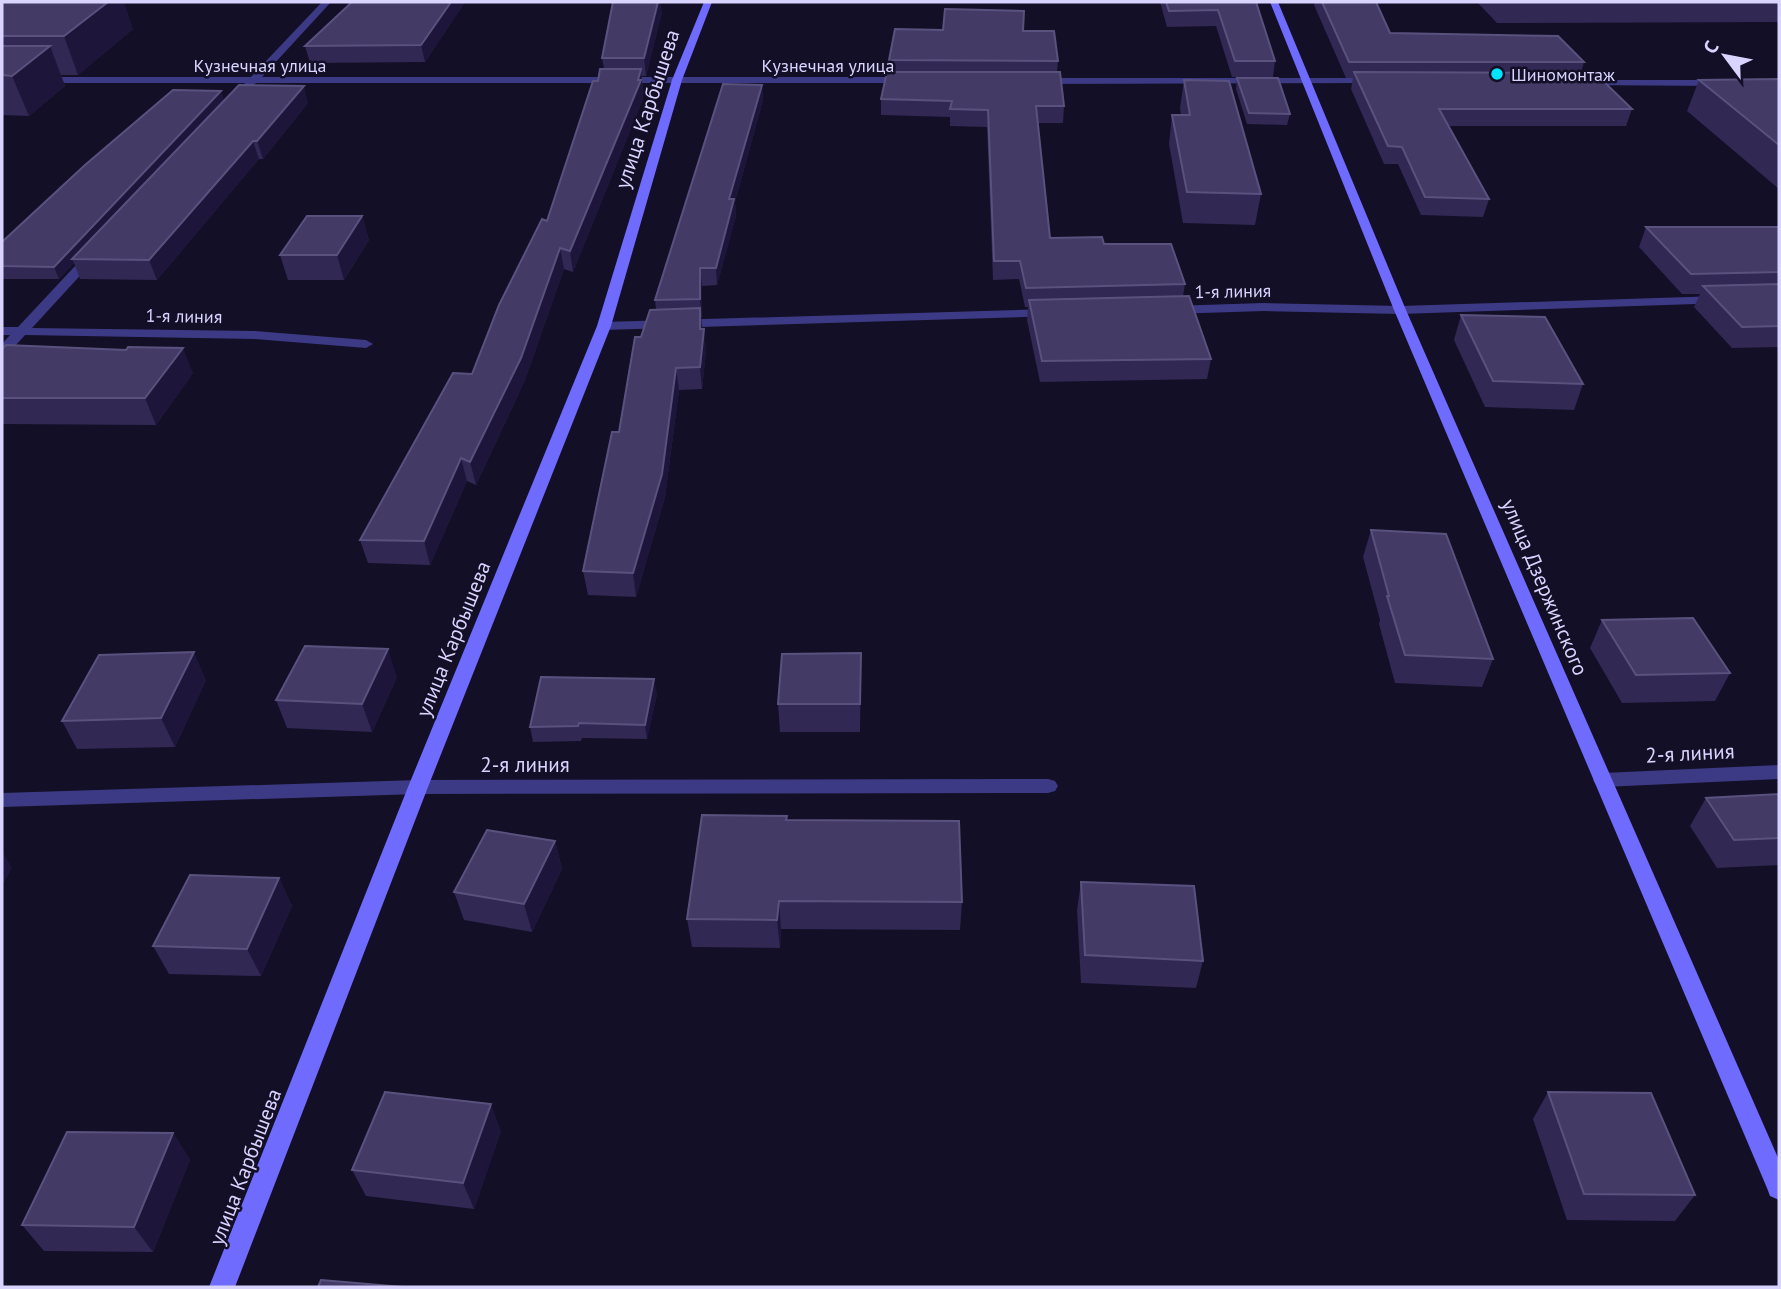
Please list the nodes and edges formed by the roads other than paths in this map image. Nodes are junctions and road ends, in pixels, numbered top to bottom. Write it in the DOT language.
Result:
graph roads {
  1 [pos="327,2"];
  2 [pos="708,2"];
  3 [pos="1274,2"];
  4 [pos="2,80"];
  5 [pos="677,80"];
  6 [pos="914,80"];
  7 [pos="1026,80"];
  8 [pos="252,81"];
  9 [pos="1305,81"];
  10 [pos="1389,82"];
  11 [pos="1570,82"];
  12 [pos="1737,83"];
  13 [pos="243,91"];
  14 [pos="105,240"];
  15 [pos="1739,300"];
  16 [pos="1154,310"];
  17 [pos="1400,310"];
  18 [pos="1071,313"];
  19 [pos="604,326"];
  20 [pos="22,330"];
  21 [pos="2,331"];
  22 [pos="366,344"];
  23 [pos="2,352"];
  24 [pos="1779,772"];
  25 [pos="1603,780"];
  26 [pos="1048,786"];
  27 [pos="418,787"];
  28 [pos="2,800"];
  29 [pos="1779,1188"];
  30 [pos="222,1287"];
  1 -- 8 [label="street"];
  2 -- 5 [label="street, улица Карбышева"];
  3 -- 9 [label="street, улица Дзержинского"];
  4 -- 8 [label="street, Кузнечная улица"];
  5 -- 6 [label="street, Кузнечная улица"];
  5 -- 8 [label="street, Кузнечная улица"];
  5 -- 19 [label="street, улица Карбышева"];
  7 -- 9 [label="street"];
  8 -- 13 [label="street"];
  9 -- 10 [label="street"];
  9 -- 17 [label="street, улица Дзержинского"];
  11 -- 12 [label="street"];
  14 -- 20 [label="street"];
  15 -- 17 [label="street, 1-я линия"];
  16 -- 17 [label="street, 1-я линия"];
  17 -- 25 [label="street, улица Дзержинского"];
  18 -- 19 [label="street"];
  19 -- 27 [label="street, улица Карбышева"];
  20 -- 21 [label="street, 1-я линия"];
  20 -- 22 [label="street, 1-я линия"];
  20 -- 23 [label="street"];
  24 -- 25 [label="street, 2-я линия"];
  25 -- 29 [label="street, улица Дзержинского"];
  26 -- 27 [label="street, 2-я линия"];
  27 -- 28 [label="street, 2-я линия"];
  27 -- 30 [label="street, улица Карбышева"];
}
